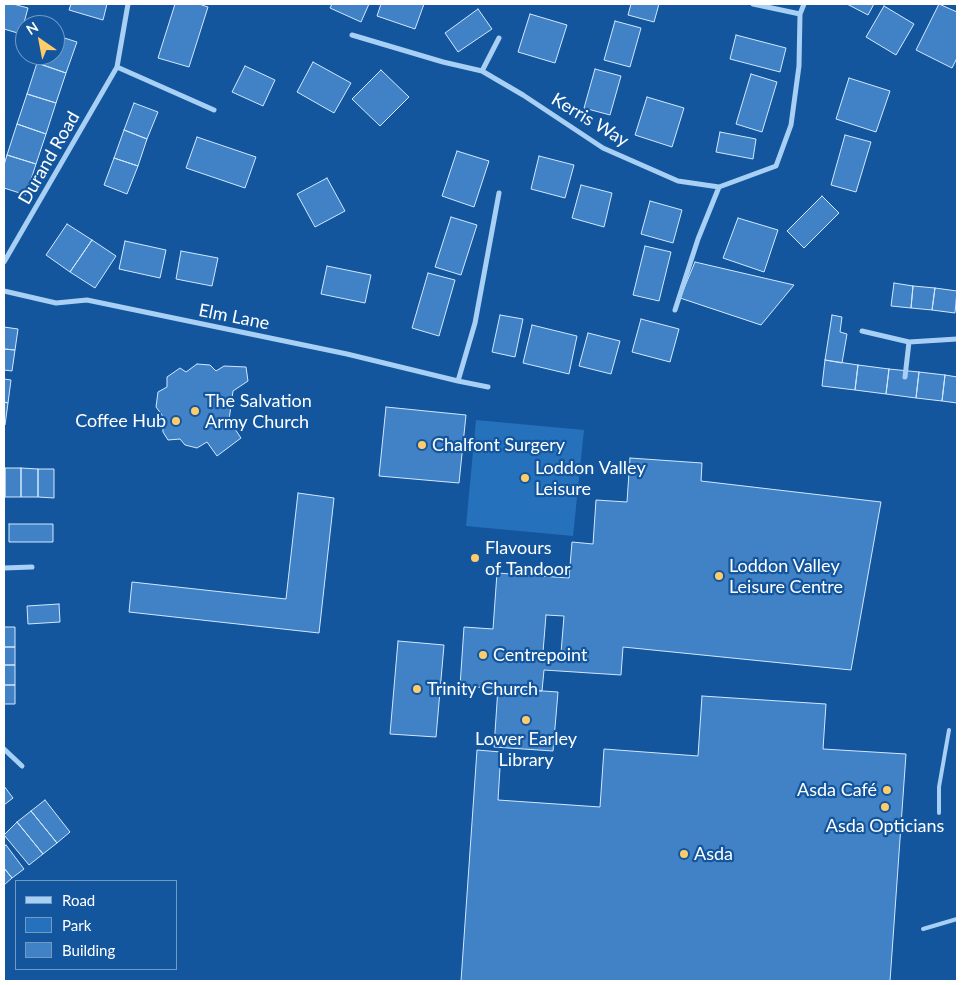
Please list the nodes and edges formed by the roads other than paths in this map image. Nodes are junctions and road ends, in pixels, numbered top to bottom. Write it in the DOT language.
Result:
graph roads {
  1 [pos="128,4"];
  2 [pos="753,4"];
  3 [pos="804,4"];
  4 [pos="800,14"];
  5 [pos="352,35"];
  6 [pos="499,38"];
  7 [pos="117,67"];
  8 [pos="482,72"];
  9 [pos="214,110"];
  10 [pos="719,187"];
  11 [pos="499,193"];
  12 [pos="4,262"];
  13 [pos="4,291"];
  14 [pos="675,310"];
  15 [pos="862,331"];
  16 [pos="957,339"];
  17 [pos="908,342"];
  18 [pos="905,377"];
  19 [pos="458,382"];
  20 [pos="488,387"];
  21 [pos="32,567"];
  22 [pos="4,568"];
  23 [pos="949,730"];
  24 [pos="4,749"];
  25 [pos="22,766"];
  26 [pos="939,812"];
  27 [pos="957,919"];
  28 [pos="923,929"];
  1 -- 7 [label="street, Durand Road"];
  2 -- 4 [label="street"];
  3 -- 4 [label="street, Kerris Way"];
  4 -- 10 [label="street, Kerris Way"];
  5 -- 8 [label="street, Kerris Way"];
  6 -- 8 [label="street"];
  7 -- 9 [label="street"];
  7 -- 12 [label="street, Durand Road"];
  8 -- 10 [label="street, Kerris Way"];
  10 -- 14 [label="street"];
  11 -- 19 [label="street"];
  13 -- 19 [label="street, Elm Lane"];
  15 -- 17 [label="street"];
  16 -- 17 [label="street"];
  17 -- 18 [label="street"];
  19 -- 20 [label="street, Elm Lane"];
  21 -- 22 [label="street"];
  23 -- 26 [label="lane"];
  24 -- 25 [label="street"];
  27 -- 28 [label="lane"];
}
